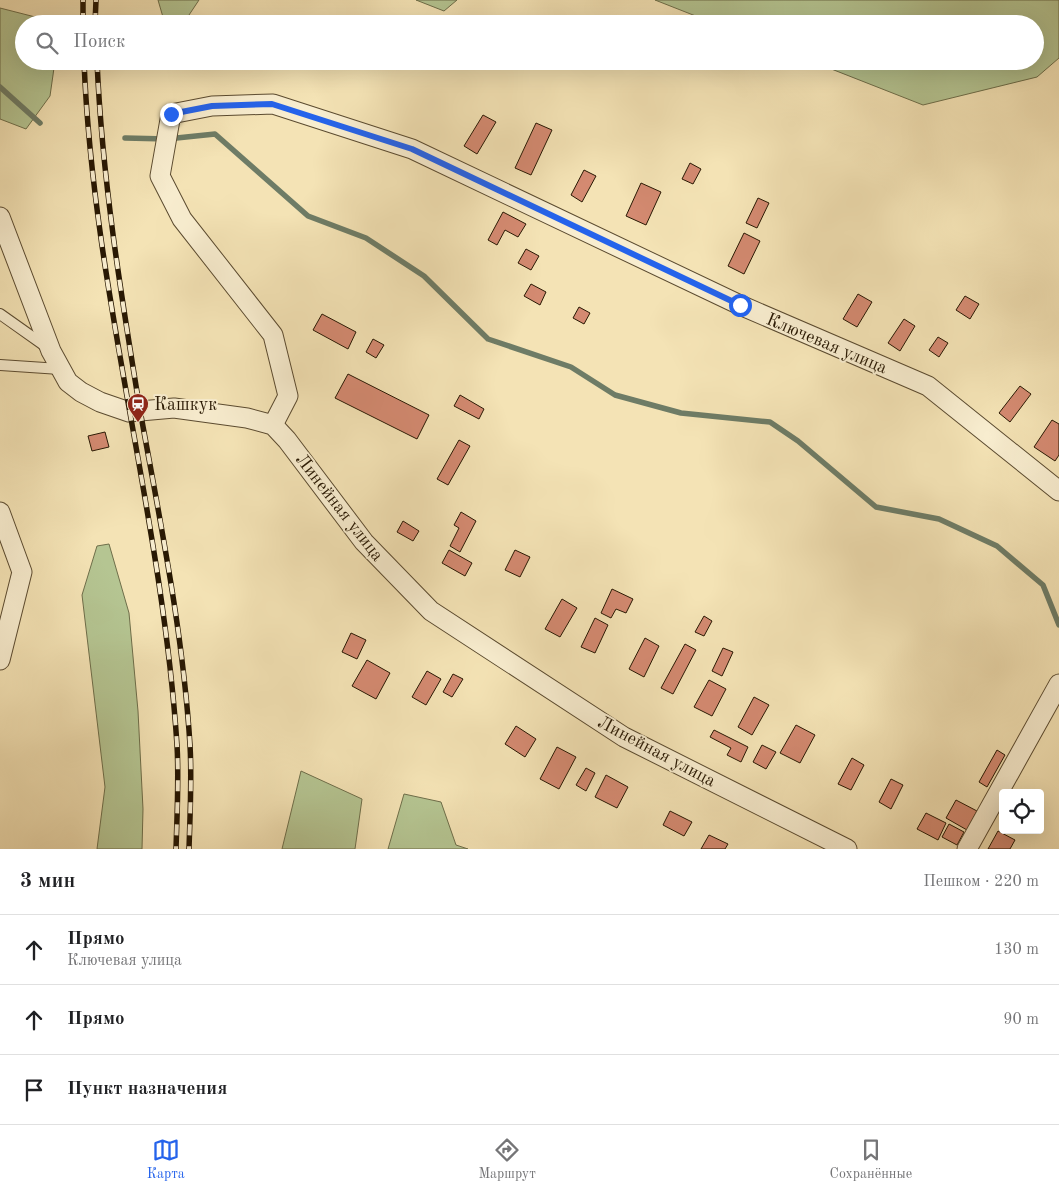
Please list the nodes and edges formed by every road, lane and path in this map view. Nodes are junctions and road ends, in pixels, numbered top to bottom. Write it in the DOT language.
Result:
graph roads {
  1 [pos="1,226"];
  2 [pos="0,314"];
  3 [pos="52,351"];
  4 [pos="0,365"];
  5 [pos="60,369"];
  6 [pos="272,425"];
  7 [pos="1059,490"];
  8 [pos="0,512"];
  9 [pos="0,660"];
  10 [pos="1059,684"];
  11 [pos="847,849"];
  12 [pos="967,849"];
  1 -- 3 [label="street"];
  2 -- 3 [label="lane"];
  3 -- 5 [label="street"];
  4 -- 5 [label="lane"];
  5 -- 6 [label="street"];
  6 -- 7 [label="street, Ключевая улица"];
  6 -- 11 [label="street, Линейная улица"];
  8 -- 9 [label="street"];
  10 -- 12 [label="street"];
}
